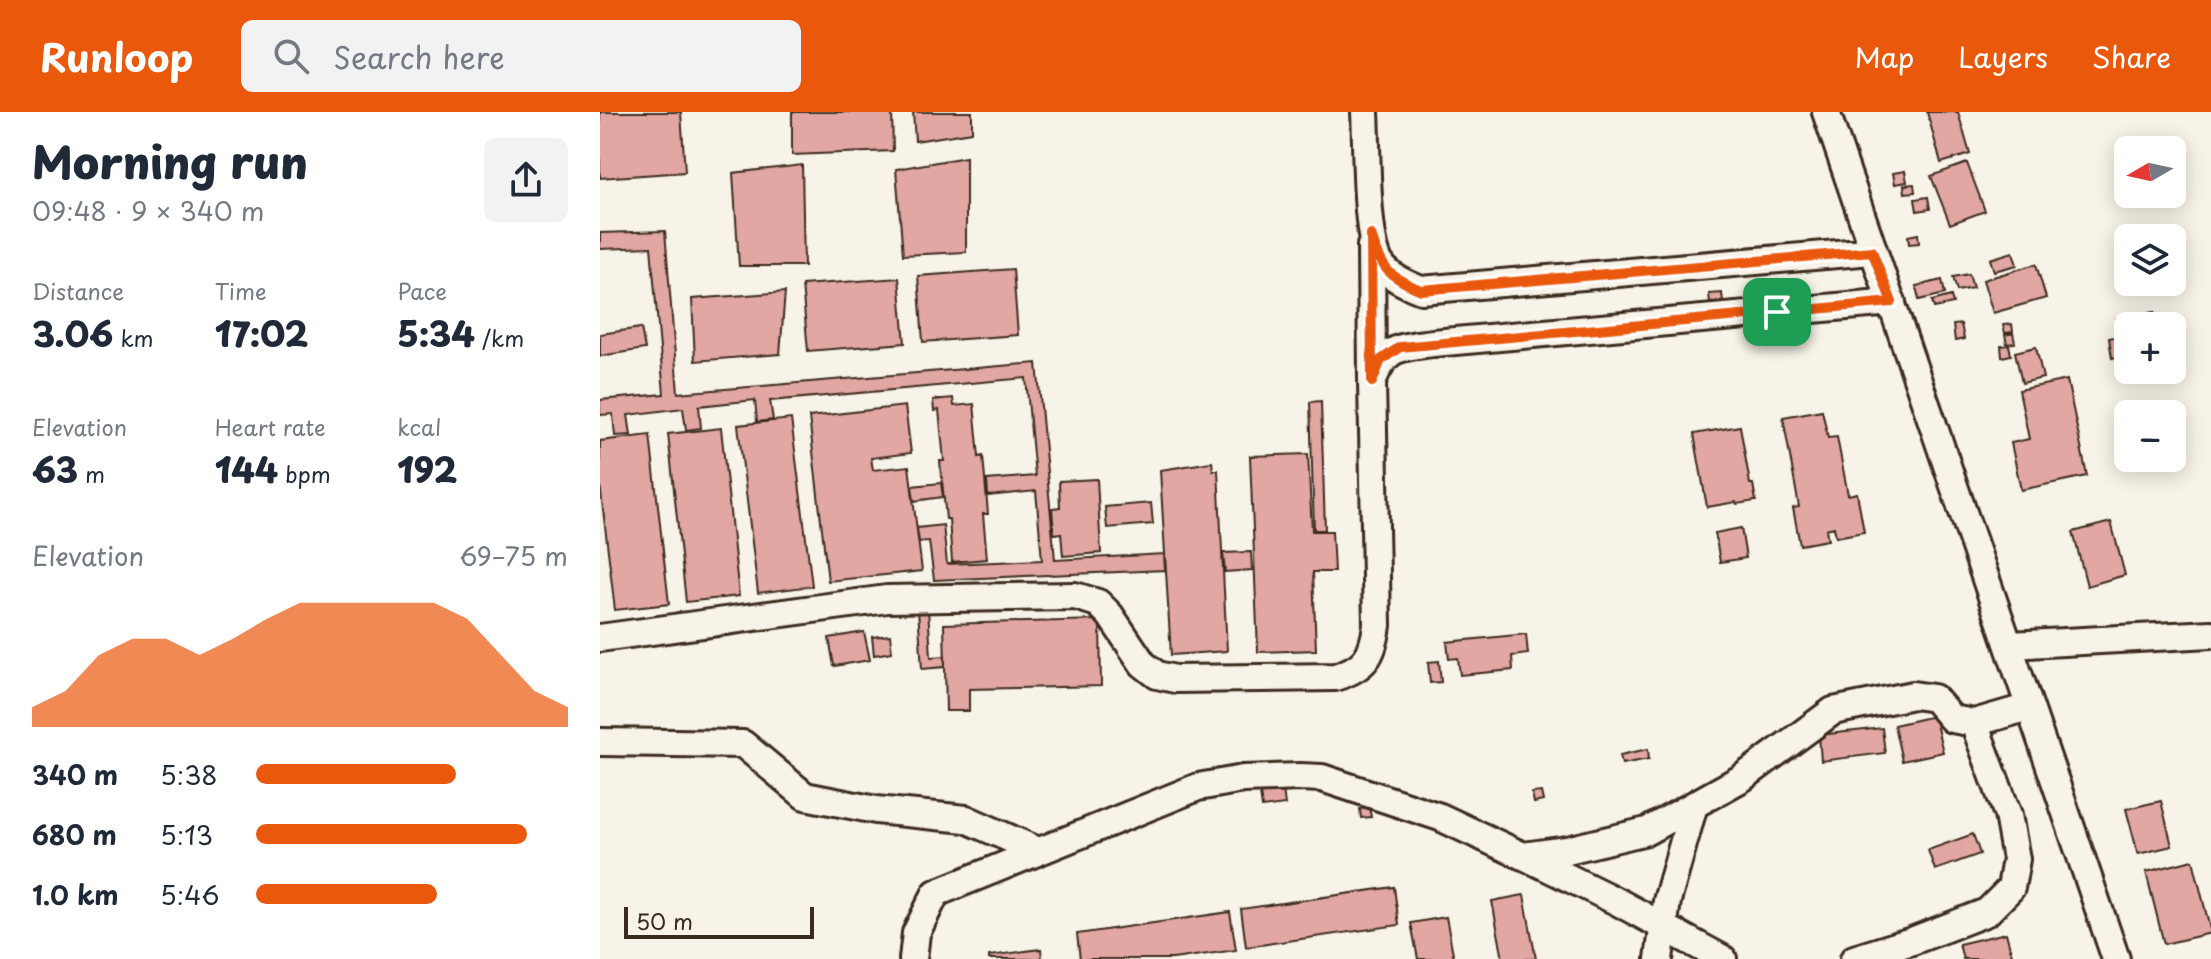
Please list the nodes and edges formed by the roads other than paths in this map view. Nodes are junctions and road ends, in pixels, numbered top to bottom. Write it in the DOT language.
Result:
graph roads {
  1 [pos="1365,112"];
  2 [pos="1826,112"];
  3 [pos="1371,235"];
  4 [pos="1872,251"];
  5 [pos="1892,302"];
  6 [pos="1372,382"];
  7 [pos="2211,634"];
  8 [pos="600,638"];
  9 [pos="2010,645"];
  10 [pos="2029,707"];
  11 [pos="1974,723"];
  12 [pos="600,742"];
  13 [pos="1694,805"];
  14 [pos="1038,851"];
  15 [pos="1523,856"];
  16 [pos="1664,927"];
  17 [pos="1912,941"];
  18 [pos="1861,958"];
  19 [pos="913,959"];
  20 [pos="1659,959"];
  21 [pos="1723,959"];
  22 [pos="1892,959"];
  23 [pos="2116,959"];
  1 -- 3 [label="street"];
  2 -- 4 [label="street"];
  3 -- 4 [label="street"];
  3 -- 6 [label="street"];
  4 -- 5 [label="street"];
  5 -- 6 [label="street"];
  5 -- 9 [label="street"];
  6 -- 8 [label="street"];
  7 -- 9 [label="street"];
  9 -- 10 [label="street"];
  10 -- 11 [label="street"];
  10 -- 23 [label="street"];
  11 -- 13 [label="street"];
  11 -- 17 [label="street"];
  12 -- 14 [label="street"];
  13 -- 15 [label="street"];
  13 -- 16 [label="street"];
  14 -- 15 [label="street"];
  14 -- 19 [label="street"];
  15 -- 16 [label="street"];
  16 -- 20 [label="street"];
  16 -- 21 [label="street"];
  17 -- 18 [label="street"];
  17 -- 22 [label="street"];
}
